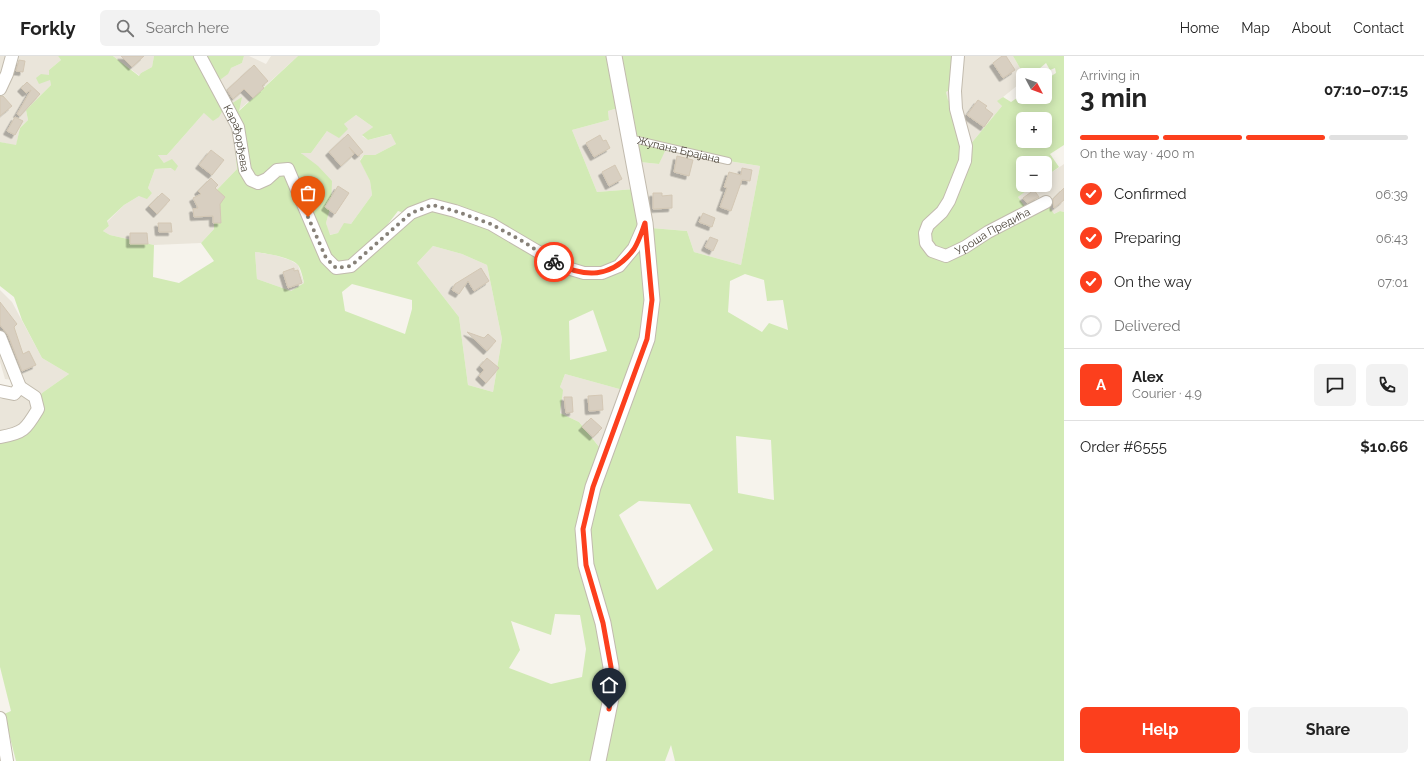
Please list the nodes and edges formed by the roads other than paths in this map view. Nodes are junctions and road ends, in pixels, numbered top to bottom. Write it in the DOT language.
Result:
graph roads {
  1 [pos="12,56"];
  2 [pos="200,56"];
  3 [pos="614,56"];
  4 [pos="958,56"];
  5 [pos="0,89"];
  6 [pos="630,138"];
  7 [pos="728,161"];
  8 [pos="1046,202"];
  9 [pos="645,223"];
  10 [pos="0,337"];
  11 [pos="20,387"];
  12 [pos="0,391"];
  13 [pos="0,436"];
  14 [pos="0,718"];
  15 [pos="7,761"];
  16 [pos="598,761"];
  1 -- 5 [label="street"];
  2 -- 9 [label="street, Карађорђева"];
  3 -- 6 [label="street, Жупана Брајана"];
  4 -- 8 [label="street, Уроша Предића"];
  6 -- 7 [label="lane, Жупана Брајана"];
  6 -- 9 [label="street, Жупана Брајана"];
  9 -- 16 [label="street, Жупана Брајана"];
  10 -- 11 [label="street"];
  11 -- 12 [label="street"];
  11 -- 13 [label="street"];
  14 -- 15 [label="street"];
}
